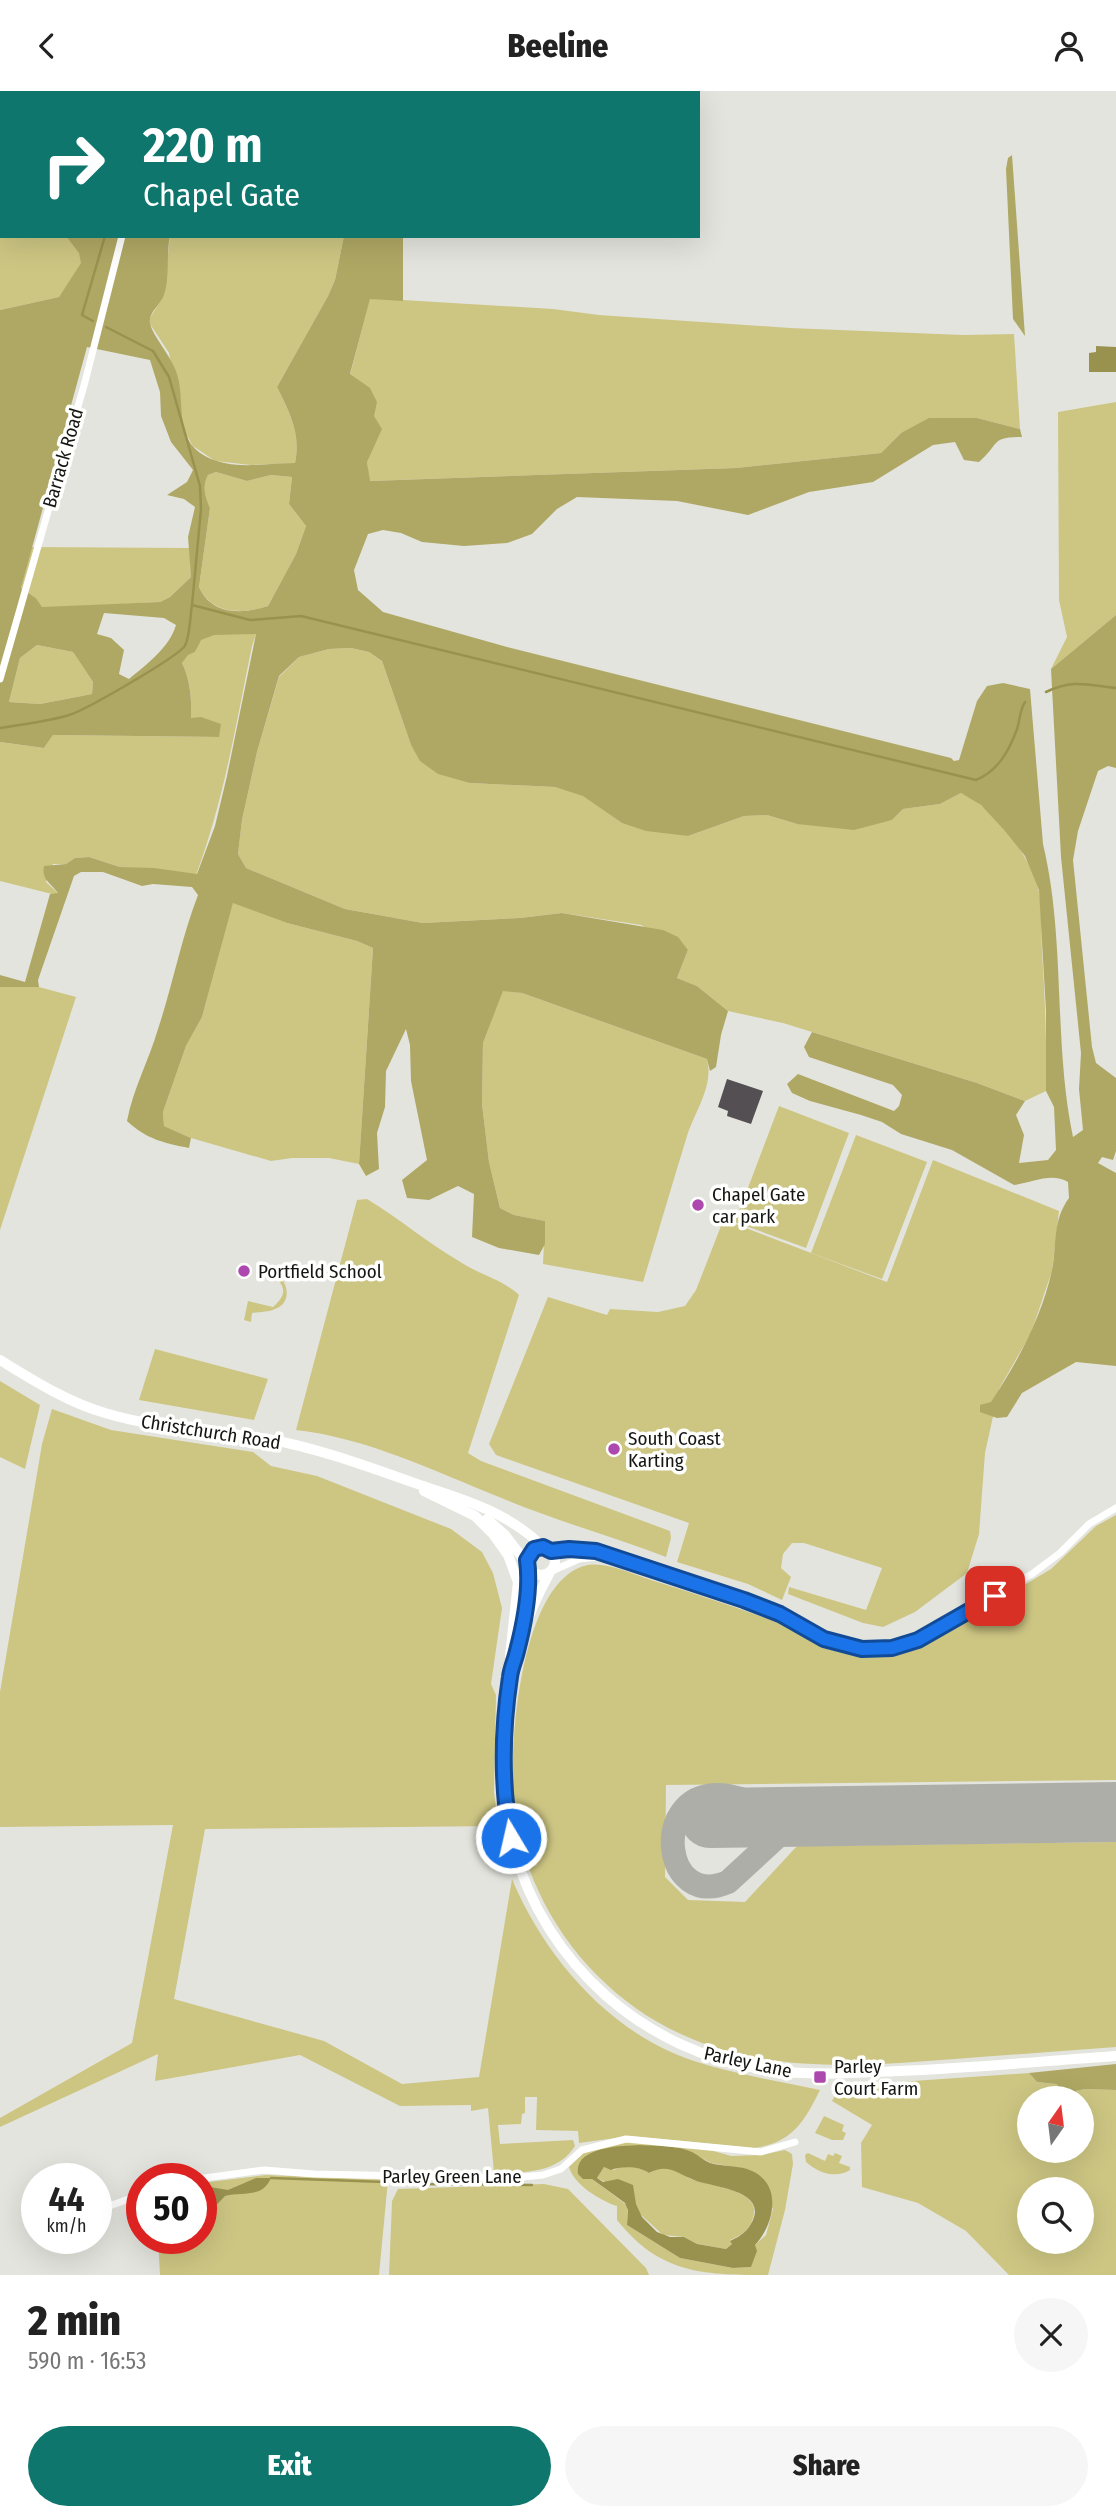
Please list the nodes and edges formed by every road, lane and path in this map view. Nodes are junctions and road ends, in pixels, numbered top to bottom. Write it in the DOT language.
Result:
graph roads {
  1 [pos="121,238"];
  2 [pos="0,678"];
  3 [pos="0,1360"];
  4 [pos="410,1481"];
  5 [pos="429,1487"];
  6 [pos="1116,1508"];
  7 [pos="547,1549"];
  8 [pos="610,1556"];
  9 [pos="528,1567"];
  10 [pos="551,1572"];
  11 [pos="517,1649"];
  12 [pos="510,1674"];
  13 [pos="1116,2056"];
  14 [pos="795,2142"];
  15 [pos="217,2177"];
  1 -- 2 [label="street, Barrack Road"];
  3 -- 4 [label="main road, Christchurch Road"];
  4 -- 5 [label="main road, Christchurch Road"];
  4 -- 12 [label="main road"];
  5 -- 7 [label="main road, Christchurch Road"];
  5 -- 9 [label="main road, Christchurch Road"];
  6 -- 8 [label="street"];
  7 -- 8 [label="street"];
  7 -- 9 [label="main road"];
  7 -- 10 [label="main road"];
  8 -- 10 [label="street"];
  9 -- 10 [label="main road"];
  9 -- 11 [label="main road, Parley Lane"];
  10 -- 11 [label="main road, Parley Lane"];
  11 -- 12 [label="main road, Parley Lane"];
  12 -- 13 [label="main road, Parley Lane"];
  14 -- 15 [label="street, Parley Green Lane"];
}
